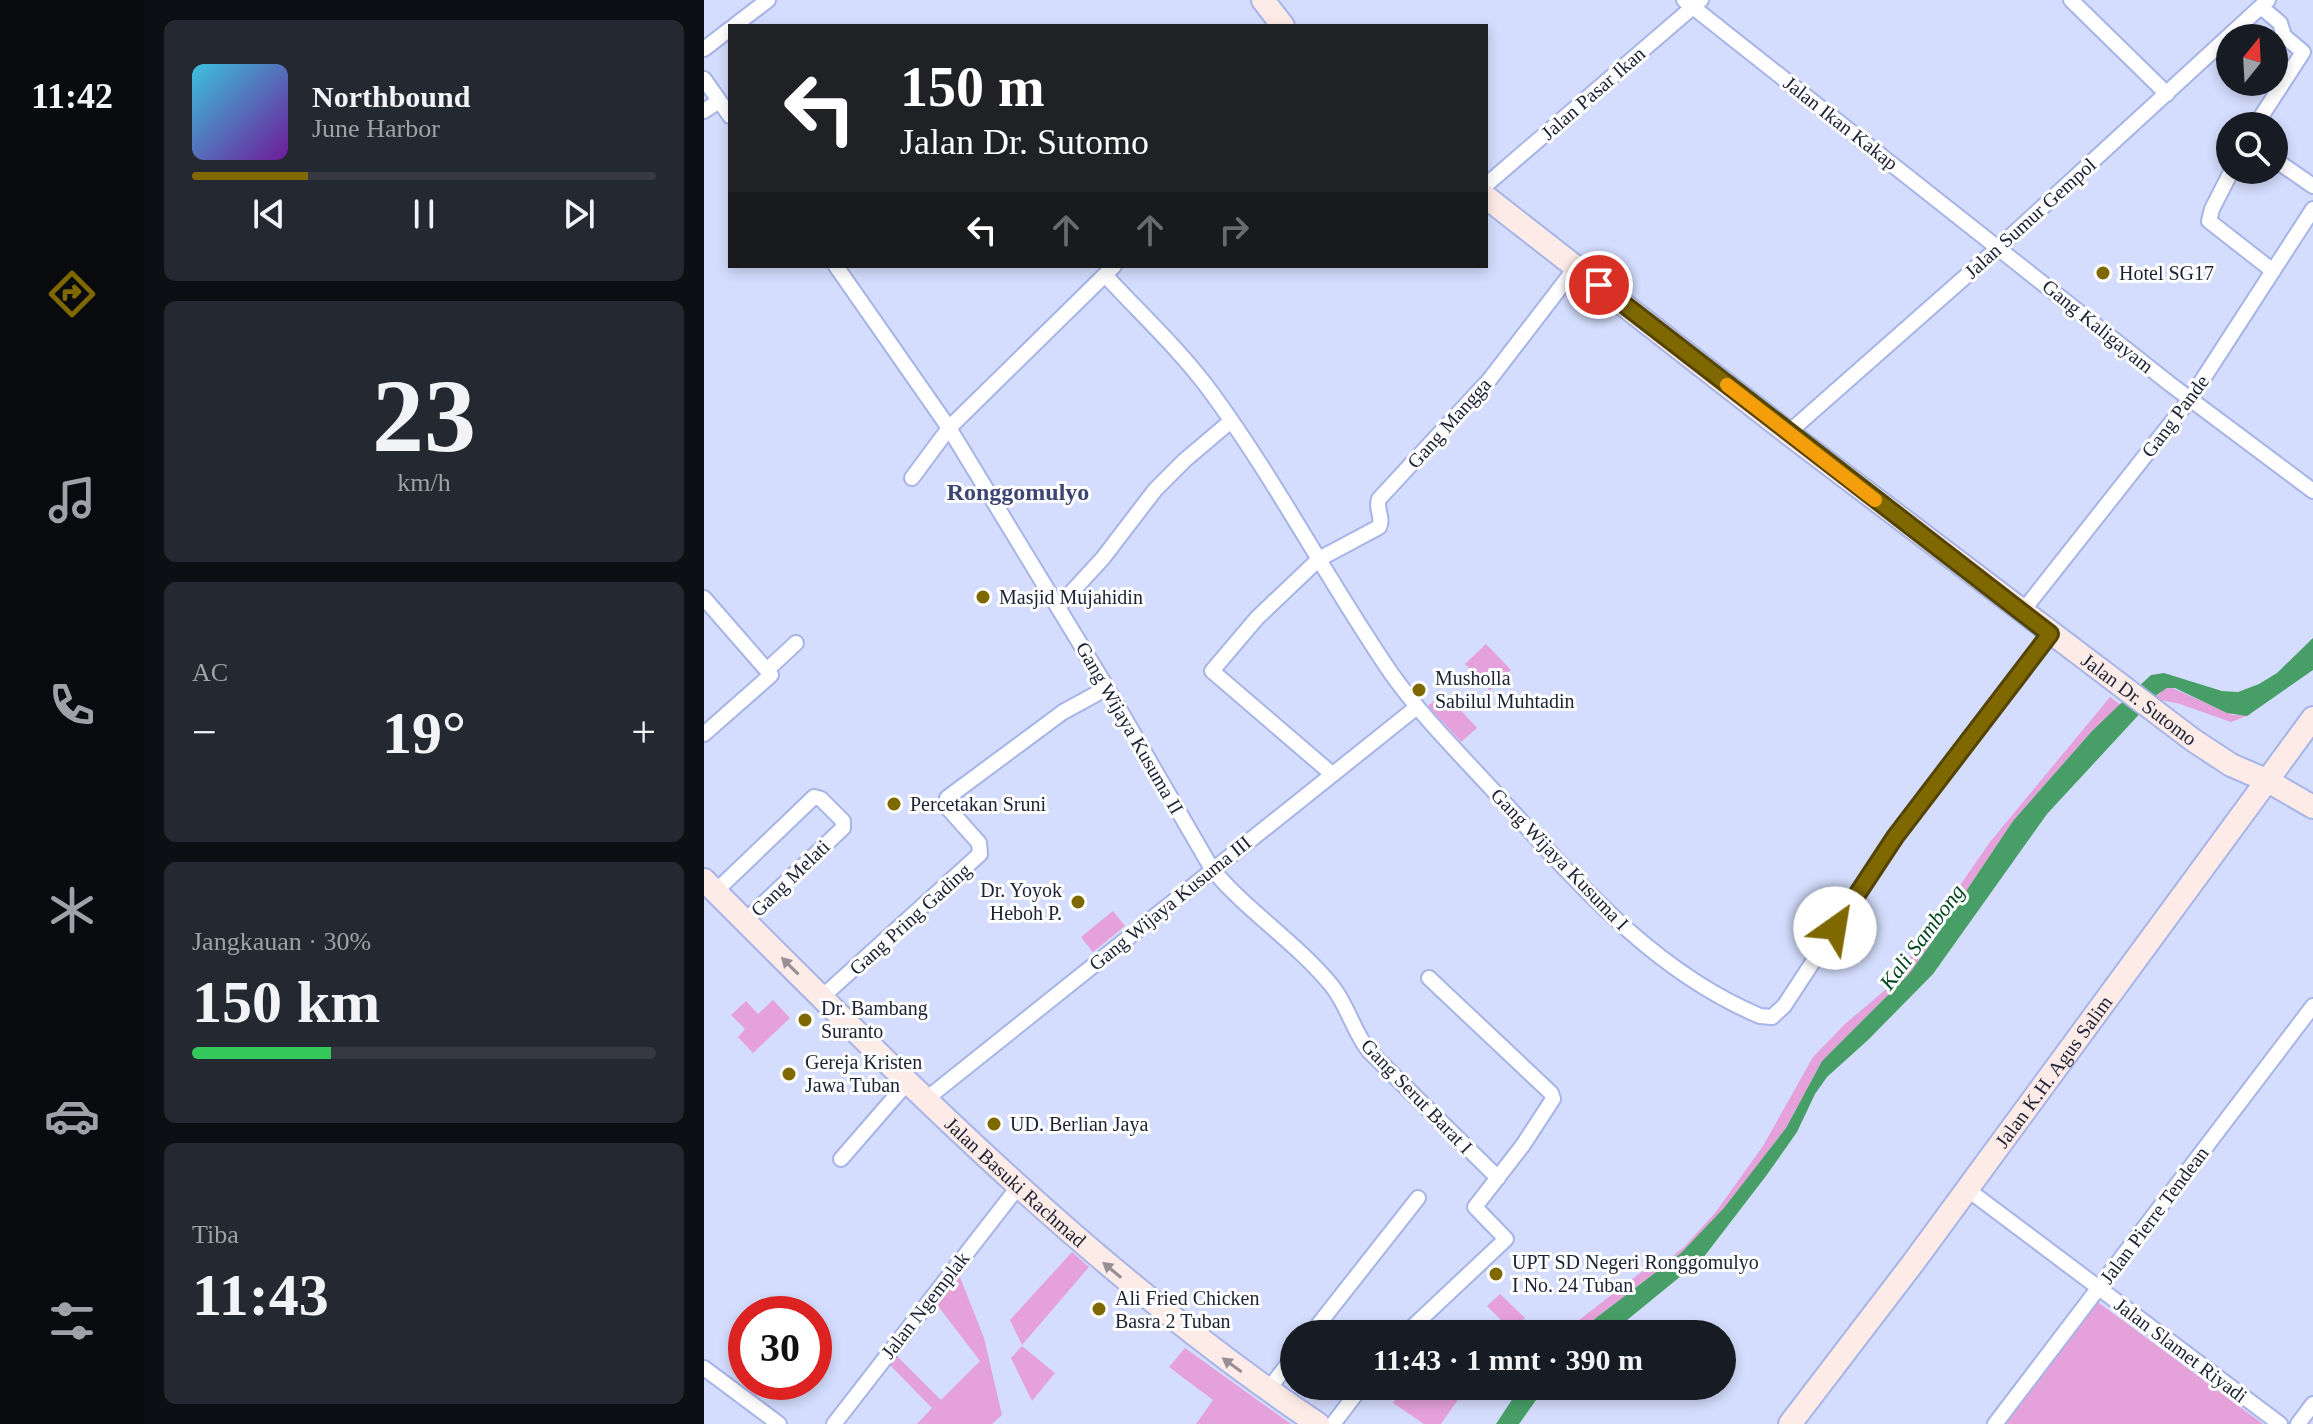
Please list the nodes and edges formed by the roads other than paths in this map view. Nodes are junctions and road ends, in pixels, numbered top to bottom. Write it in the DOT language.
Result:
graph roads {
  1 [pos="768,0"];
  2 [pos="2071,0"];
  3 [pos="1692,2"];
  4 [pos="2265,3"];
  5 [pos="737,24"];
  6 [pos="728,31"];
  7 [pos="704,49"];
  8 [pos="704,79"];
  9 [pos="2167,94"];
  10 [pos="719,101"];
  11 [pos="704,111"];
  12 [pos="2264,112"];
  13 [pos="728,113"];
  14 [pos="2288,169"];
  15 [pos="1488,183"];
  16 [pos="2225,184"];
  17 [pos="2313,186"];
  18 [pos="1488,199"];
  19 [pos="2313,209"];
  20 [pos="1999,247"];
  21 [pos="1576,267"];
  22 [pos="837,268"];
  23 [pos="1109,271"];
  24 [pos="2273,271"];
  25 [pos="2190,399"];
  26 [pos="1231,421"];
  27 [pos="949,428"];
  28 [pos="1788,433"];
  29 [pos="912,478"];
  30 [pos="2313,491"];
  31 [pos="1319,559"];
  32 [pos="704,598"];
  33 [pos="1058,607"];
  34 [pos="2022,612"];
  35 [pos="2050,634"];
  36 [pos="796,643"];
  37 [pos="768,669"];
  38 [pos="1107,688"];
  39 [pos="1417,707"];
  40 [pos="2313,718"];
  41 [pos="704,734"];
  42 [pos="1332,774"];
  43 [pos="2268,781"];
  44 [pos="2313,807"];
  45 [pos="1212,869"];
  46 [pos="710,885"];
  47 [pos="745,921"];
  48 [pos="1429,978"];
  49 [pos="821,998"];
  50 [pos="2313,1006"];
  51 [pos="907,1083"];
  52 [pos="925,1100"];
  53 [pos="841,1159"];
  54 [pos="1498,1178"];
  55 [pos="1018,1187"];
  56 [pos="1967,1189"];
  57 [pos="1418,1198"];
  58 [pos="2098,1288"];
  59 [pos="1322,1320"];
  60 [pos="1420,1320"];
  61 [pos="704,1368"];
  62 [pos="1280,1374"];
  63 [pos="1268,1390"];
  64 [pos="1351,1400"];
  65 [pos="2313,1404"];
  66 [pos="779,1424"];
  67 [pos="834,1424"];
  68 [pos="1318,1424"];
  69 [pos="1333,1424"];
  70 [pos="1790,1424"];
  71 [pos="1995,1424"];
  72 [pos="2280,1424"];
  73 [pos="2298,1424"];
  1 -- 5 [label="street"];
  2 -- 9 [label="street"];
  3 -- 15 [label="street, Jalan Pasar Ikan"];
  3 -- 20 [label="street, Jalan Ikan Kakap"];
  4 -- 9 [label="street, Jalan Sumur Gempol"];
  4 -- 12 [label="street"];
  6 -- 7 [label="street"];
  8 -- 10 [label="street"];
  9 -- 20 [label="street, Jalan Sumur Gempol"];
  10 -- 11 [label="street"];
  10 -- 13 [label="street"];
  14 -- 17 [label="street"];
  16 -- 24 [label="street"];
  18 -- 21 [label="main road, Jalan Dr. Sutomo"];
  19 -- 24 [label="street, Gang Pande"];
  20 -- 25 [label="street, Gang Kaligayam"];
  20 -- 28 [label="street, Jalan Sumur Gempol"];
  21 -- 28 [label="main road, Jalan Dr. Sutomo"];
  21 -- 31 [label="street, Gang Mangga"];
  22 -- 27 [label="street, Gang Wijaya Kusuma II"];
  23 -- 26 [label="street, Gang Wijaya Kusuma I"];
  23 -- 27 [label="street"];
  24 -- 25 [label="street, Gang Pande"];
  25 -- 30 [label="street, Gang Kaligayam"];
  25 -- 34 [label="street, Gang Pande"];
  26 -- 31 [label="street, Gang Wijaya Kusuma I"];
  26 -- 33 [label="street"];
  27 -- 29 [label="street"];
  27 -- 33 [label="street, Gang Wijaya Kusuma II"];
  28 -- 34 [label="main road, Jalan Dr. Sutomo"];
  31 -- 39 [label="street, Gang Wijaya Kusuma I"];
  31 -- 42 [label="street"];
  32 -- 37 [label="street"];
  33 -- 38 [label="street, Gang Wijaya Kusuma II"];
  34 -- 35 [label="main road, Jalan Dr. Sutomo"];
  35 -- 39 [label="street, Gang Wijaya Kusuma I"];
  35 -- 43 [label="main road, Jalan Dr. Sutomo"];
  36 -- 37 [label="street"];
  37 -- 41 [label="street"];
  38 -- 45 [label="street, Gang Wijaya Kusuma II"];
  38 -- 49 [label="street, Gang Pring Gading"];
  39 -- 42 [label="street, Gang Wijaya Kusuma III"];
  40 -- 43 [label="main road, Jalan K.H. Agus Salim"];
  42 -- 45 [label="street, Gang Wijaya Kusuma III"];
  43 -- 44 [label="main road, Jalan Dr. Sutomo"];
  43 -- 56 [label="main road, Jalan K.H. Agus Salim"];
  45 -- 52 [label="street, Gang Wijaya Kusuma III"];
  45 -- 54 [label="street, Gang Serut Barat I"];
  46 -- 47 [label="main road, Jalan Basuki Rachmad"];
  46 -- 47 [label="street, Gang Melati"];
  49 -- 47 [label="main road, Jalan Basuki Rachmad, one-way"];
  48 -- 54 [label="street"];
  49 -- 51 [label="main road, Jalan Basuki Rachmad"];
  50 -- 58 [label="street, Jalan Pierre Tendean"];
  51 -- 52 [label="main road, Jalan Basuki Rachmad"];
  51 -- 53 [label="street"];
  52 -- 55 [label="main road, Jalan Basuki Rachmad"];
  54 -- 60 [label="street"];
  63 -- 55 [label="main road, Jalan Basuki Rachmad, one-way"];
  55 -- 67 [label="street, Jalan Ngemplak"];
  56 -- 58 [label="street, Jalan Slamet Riyadi"];
  56 -- 70 [label="main road, Jalan K.H. Agus Salim"];
  57 -- 59 [label="street"];
  58 -- 71 [label="street, Jalan Pierre Tendean"];
  58 -- 72 [label="street, Jalan Slamet Riyadi"];
  61 -- 66 [label="street"];
  62 -- 63 [label="street"];
  63 -- 68 [label="main road, Jalan Basuki Rachmad"];
  64 -- 69 [label="street"];
  65 -- 73 [label="street"];
}
